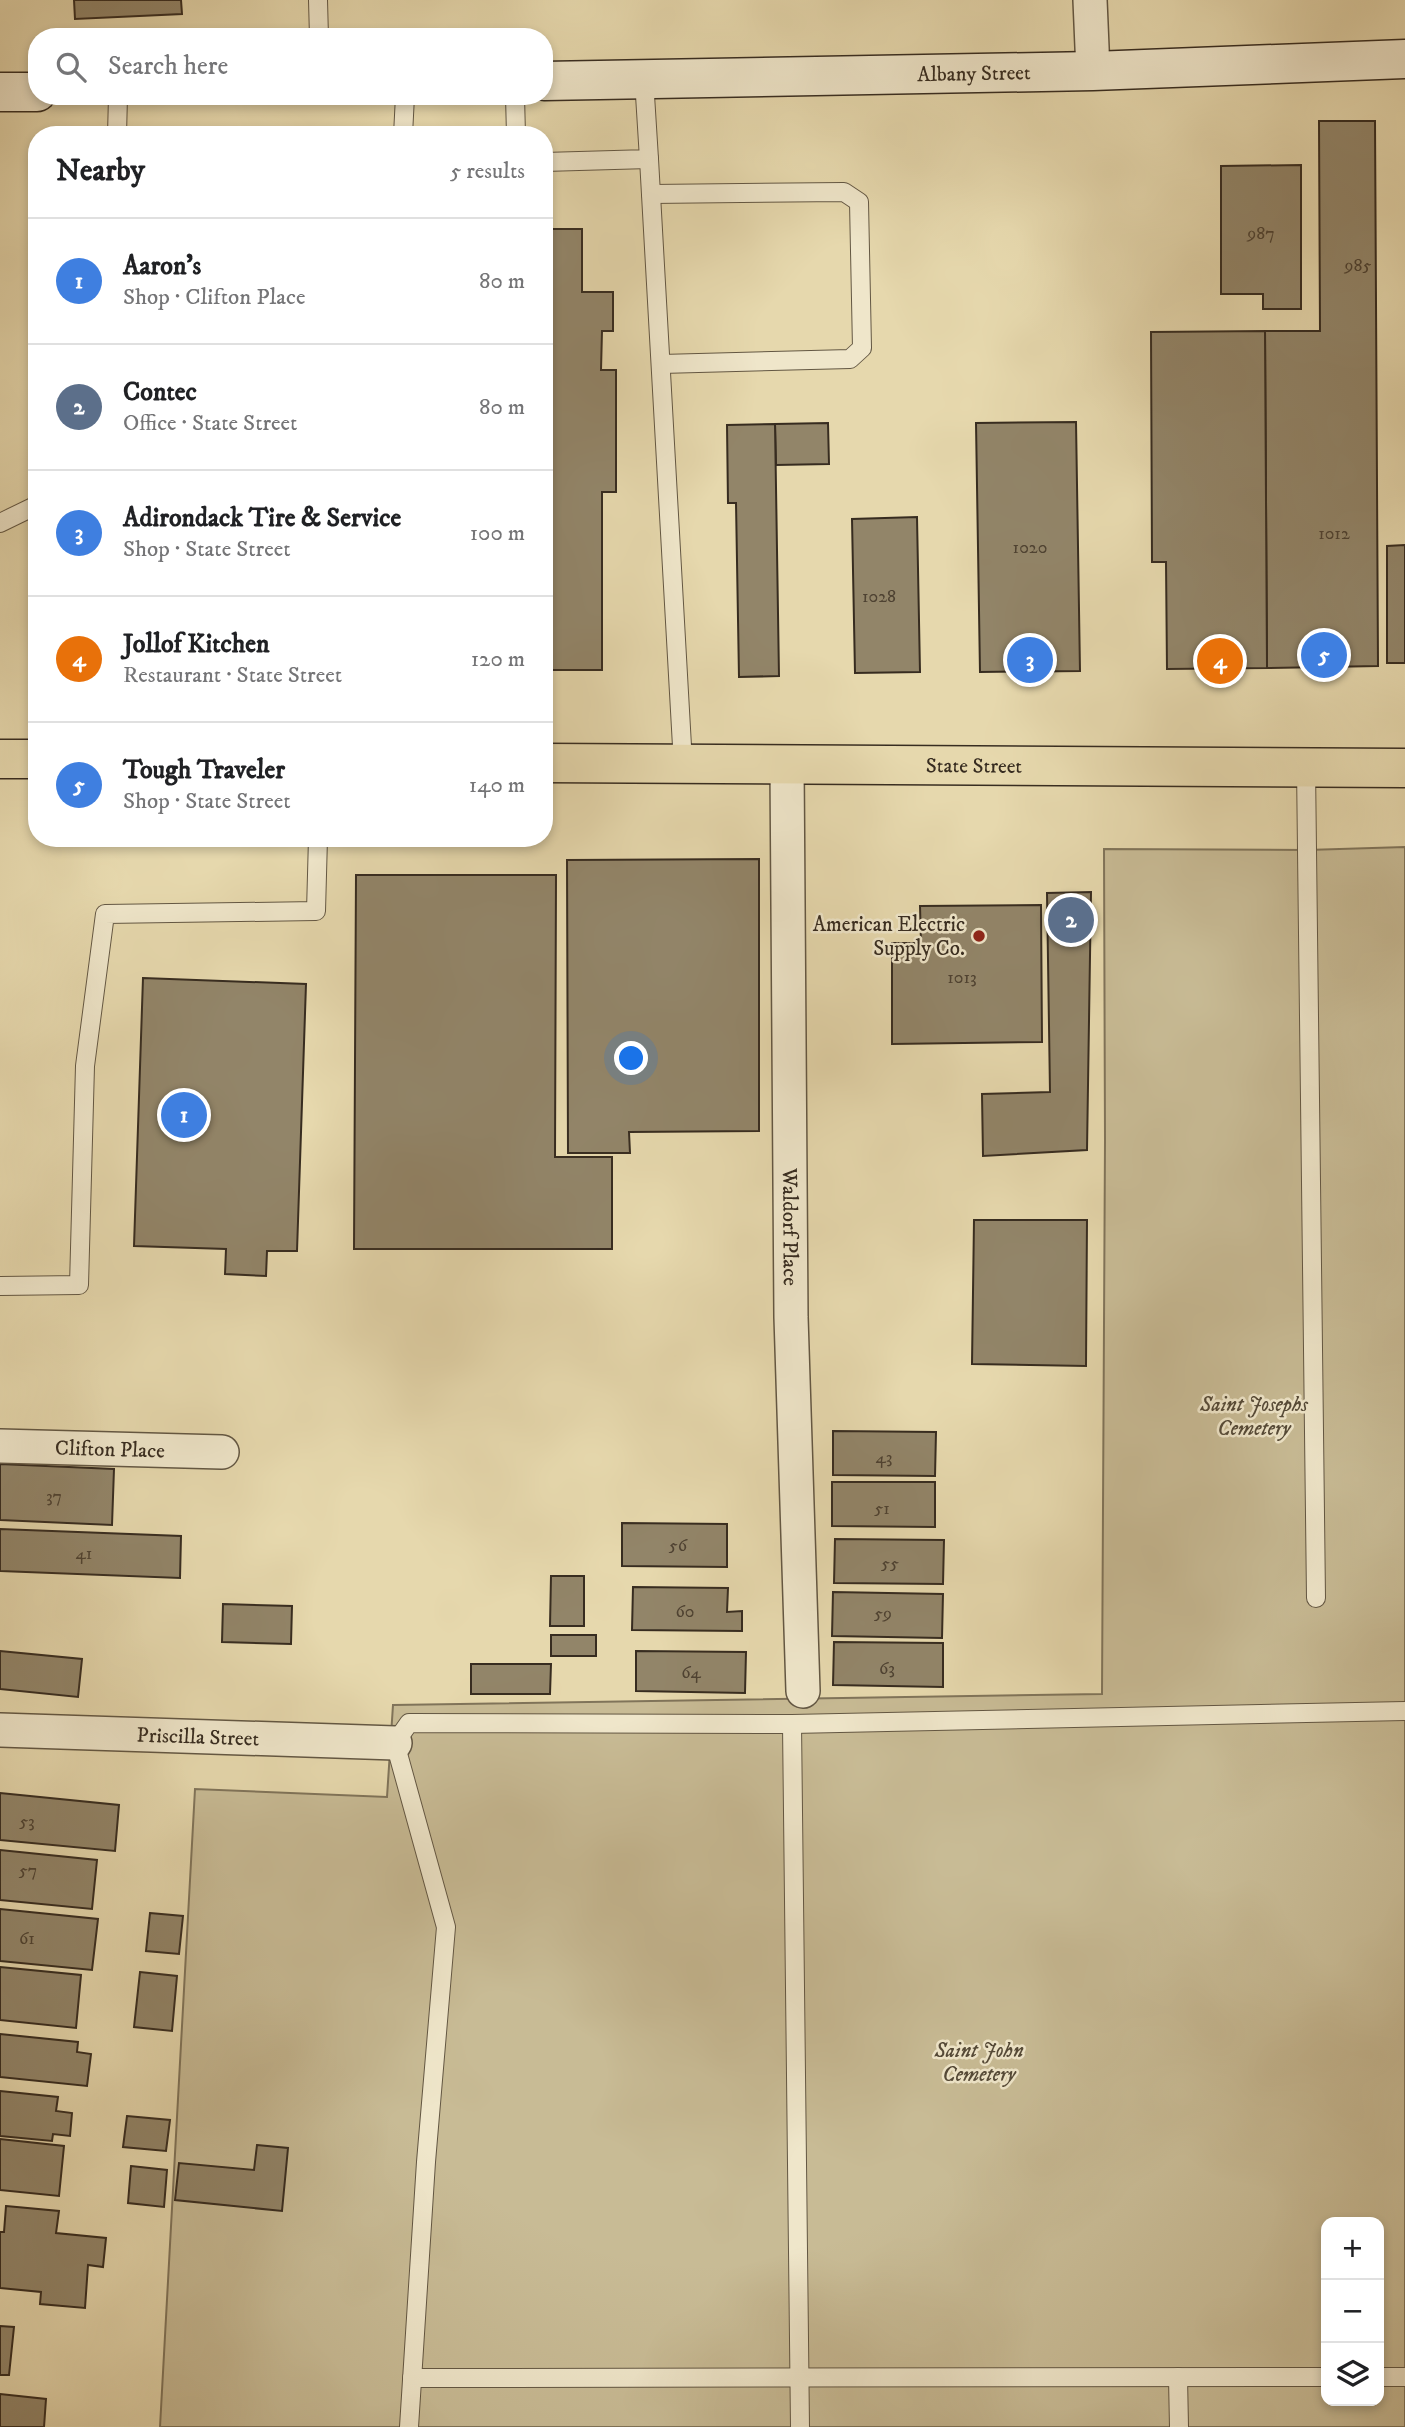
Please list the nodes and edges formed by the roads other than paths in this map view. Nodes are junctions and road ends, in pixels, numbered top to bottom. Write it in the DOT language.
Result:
graph roads {
  1 [pos="318,0"];
  2 [pos="1090,0"];
  3 [pos="319,28"];
  4 [pos="1405,59"];
  5 [pos="1093,71"];
  6 [pos="644,79"];
  7 [pos="553,81"];
  8 [pos="0,92"];
  9 [pos="28,92"];
  10 [pos="118,105"];
  11 [pos="405,105"];
  12 [pos="515,105"];
  13 [pos="117,126"];
  14 [pos="403,126"];
  15 [pos="516,126"];
  16 [pos="649,159"];
  17 [pos="553,162"];
  18 [pos="651,194"];
  19 [pos="661,365"];
  20 [pos="28,509"];
  21 [pos="0,523"];
  22 [pos="0,759"];
  23 [pos="28,759"];
  24 [pos="553,763"];
  25 [pos="683,764"];
  26 [pos="788,765"];
  27 [pos="1306,767"];
  28 [pos="1405,768"];
  29 [pos="318,847"];
  30 [pos="0,1286"];
  31 [pos="0,1446"];
  32 [pos="222,1452"];
  33 [pos="1315,1598"];
  34 [pos="803,1691"];
  35 [pos="1405,1712"];
  36 [pos="792,1724"];
  37 [pos="0,1730"];
  38 [pos="395,1743"];
  39 [pos="1178,2377"];
  40 [pos="1321,2377"];
  41 [pos="1384,2377"];
  42 [pos="1405,2377"];
  43 [pos="412,2378"];
  44 [pos="800,2378"];
  45 [pos="409,2427"];
  46 [pos="800,2427"];
  47 [pos="1179,2427"];
  1 -- 3 [label="lane"];
  2 -- 5 [label="street"];
  4 -- 5 [label="street, Albany Street"];
  5 -- 6 [label="street, Albany Street"];
  6 -- 7 [label="street, Albany Street"];
  6 -- 16 [label="lane"];
  8 -- 9 [label="street"];
  10 -- 13 [label="lane"];
  11 -- 14 [label="lane"];
  12 -- 15 [label="lane"];
  16 -- 17 [label="lane"];
  16 -- 18 [label="lane"];
  18 -- 19 [label="lane"];
  18 -- 19 [label="lane"];
  19 -- 25 [label="lane"];
  20 -- 21 [label="lane"];
  22 -- 23 [label="main road"];
  24 -- 25 [label="main road, State Street"];
  25 -- 26 [label="main road, State Street"];
  26 -- 27 [label="main road, State Street"];
  26 -- 34 [label="street, Waldorf Place"];
  27 -- 28 [label="main road, State Street"];
  27 -- 33 [label="lane"];
  29 -- 30 [label="lane"];
  31 -- 32 [label="street, Clifton Place"];
  35 -- 36 [label="lane"];
  36 -- 38 [label="lane"];
  36 -- 44 [label="lane"];
  37 -- 38 [label="street, Priscilla Street"];
  38 -- 43 [label="lane"];
  39 -- 40 [label="lane"];
  39 -- 44 [label="lane"];
  39 -- 47 [label="lane"];
  41 -- 42 [label="lane"];
  43 -- 44 [label="lane"];
  43 -- 45 [label="lane"];
  44 -- 46 [label="lane"];
}
